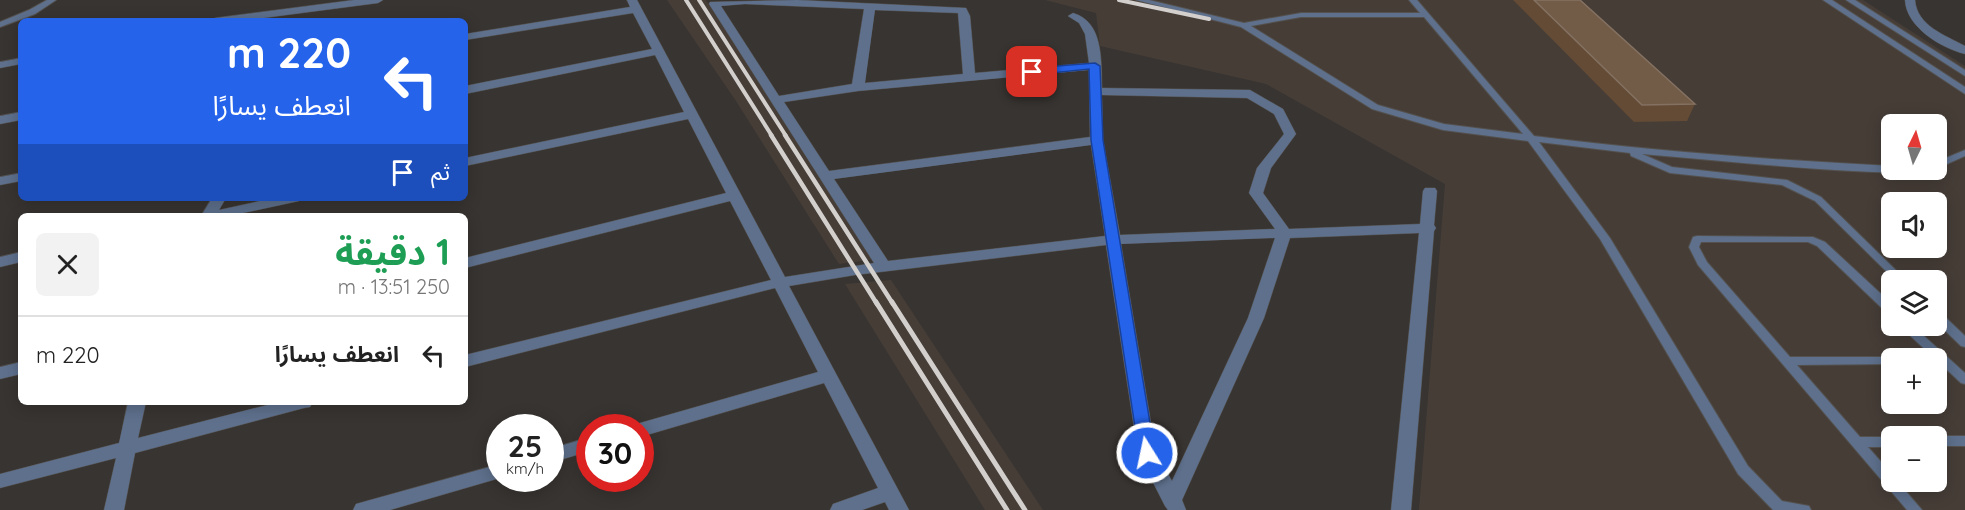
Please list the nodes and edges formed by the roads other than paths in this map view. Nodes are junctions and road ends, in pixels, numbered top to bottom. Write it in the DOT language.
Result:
graph roads {
  1 [pos="52,0"];
  2 [pos="378,0"];
  3 [pos="1140,0"];
  4 [pos="1413,0"];
  5 [pos="1827,0"];
  6 [pos="1850,0"];
  7 [pos="1910,0"];
  8 [pos="713,2"];
  9 [pos="839,2"];
  10 [pos="635,4"];
  11 [pos="870,6"];
  12 [pos="313,9"];
  13 [pos="1425,15"];
  14 [pos="1073,16"];
  15 [pos="240,18"];
  16 [pos="310,18"];
  17 [pos="0,25"];
  18 [pos="1244,25"];
  19 [pos="468,37"];
  20 [pos="658,51"];
  21 [pos="1965,51"];
  22 [pos="18,62"];
  23 [pos="0,65"];
  24 [pos="1095,66"];
  25 [pos="1965,74"];
  26 [pos="969,77"];
  27 [pos="858,87"];
  28 [pos="468,89"];
  29 [pos="1095,91"];
  30 [pos="1965,91"];
  31 [pos="775,100"];
  32 [pos="692,114"];
  33 [pos="18,117"];
  34 [pos="0,120"];
  35 [pos="1532,139"];
  36 [pos="1097,140"];
  37 [pos="1625,150"];
  38 [pos="1965,153"];
  39 [pos="468,161"];
  40 [pos="1947,161"];
  41 [pos="1881,168"];
  42 [pos="824,176"];
  43 [pos="18,178"];
  44 [pos="0,181"];
  45 [pos="1431,191"];
  46 [pos="733,196"];
  47 [pos="280,201"];
  48 [pos="222,213"];
  49 [pos="1429,228"];
  50 [pos="1284,232"];
  51 [pos="1111,240"];
  52 [pos="18,258"];
  53 [pos="0,262"];
  54 [pos="468,262"];
  55 [pos="884,267"];
  56 [pos="1891,270"];
  57 [pos="781,282"];
  58 [pos="1881,301"];
  59 [pos="1947,326"];
  60 [pos="1917,336"];
  61 [pos="1965,343"];
  62 [pos="1929,348"];
  63 [pos="468,360"];
  64 [pos="1881,360"];
  65 [pos="1786,362"];
  66 [pos="1947,365"];
  67 [pos="18,369"];
  68 [pos="0,373"];
  69 [pos="829,375"];
  70 [pos="1965,380"];
  71 [pos="136,405"];
  72 [pos="292,405"];
  73 [pos="654,426"];
  74 [pos="1947,441"];
  75 [pos="1965,441"];
  76 [pos="1856,442"];
  77 [pos="1881,442"];
  78 [pos="127,447"];
  79 [pos="486,475"];
  80 [pos="0,481"];
  81 [pos="894,501"];
  82 [pos="1175,506"];
  83 [pos="114,510"];
  84 [pos="363,510"];
  85 [pos="840,510"];
  86 [pos="1401,510"];
  87 [pos="1804,510"];
  88 [pos="1915,510"];
  1 -- 17 [label="lane"];
  2 -- 12 [label="street"];
  3 -- 18 [label="lane"];
  4 -- 13 [label="lane"];
  5 -- 30 [label="lane"];
  6 -- 25 [label="lane"];
  7 -- 21 [label="street"];
  8 -- 9 [label="street"];
  8 -- 31 [label="street"];
  9 -- 11 [label="street"];
  10 -- 19 [label="street"];
  10 -- 20 [label="street"];
  11 -- 26 [label="street"];
  11 -- 27 [label="street"];
  12 -- 15 [label="street"];
  12 -- 16 [label="street"];
  13 -- 18 [label="lane"];
  13 -- 35 [label="lane"];
  14 -- 24 [label="street"];
  18 -- 35 [label="lane"];
  20 -- 28 [label="street"];
  20 -- 32 [label="street"];
  22 -- 23 [label="street"];
  24 -- 26 [label="street"];
  24 -- 29 [label="street"];
  26 -- 27 [label="street"];
  27 -- 31 [label="street"];
  29 -- 36 [label="street"];
  29 -- 50 [label="street"];
  31 -- 42 [label="street"];
  32 -- 39 [label="street"];
  32 -- 46 [label="street"];
  33 -- 34 [label="street"];
  35 -- 37 [label="lane"];
  35 -- 87 [label="lane"];
  36 -- 42 [label="street"];
  36 -- 51 [label="street"];
  37 -- 41 [label="lane"];
  37 -- 56 [label="lane"];
  38 -- 40 [label="lane"];
  42 -- 55 [label="street"];
  43 -- 44 [label="street"];
  45 -- 49 [label="street"];
  46 -- 54 [label="street"];
  46 -- 57 [label="street"];
  47 -- 48 [label="street"];
  49 -- 50 [label="street"];
  49 -- 86 [label="street"];
  50 -- 51 [label="street"];
  50 -- 82 [label="street"];
  51 -- 55 [label="street"];
  51 -- 82 [label="street"];
  52 -- 53 [label="street"];
  55 -- 57 [label="street"];
  57 -- 63 [label="street"];
  57 -- 69 [label="street"];
  58 -- 65 [label="lane"];
  59 -- 61 [label="lane"];
  60 -- 62 [label="lane"];
  64 -- 65 [label="lane"];
  65 -- 76 [label="lane"];
  66 -- 70 [label="lane"];
  67 -- 68 [label="street"];
  69 -- 73 [label="street"];
  69 -- 81 [label="street"];
  71 -- 78 [label="street"];
  72 -- 78 [label="street"];
  74 -- 75 [label="lane"];
  76 -- 77 [label="lane"];
  76 -- 88 [label="lane"];
  78 -- 80 [label="street"];
  78 -- 83 [label="street"];
  79 -- 84 [label="street"];
  81 -- 85 [label="street"];
}
